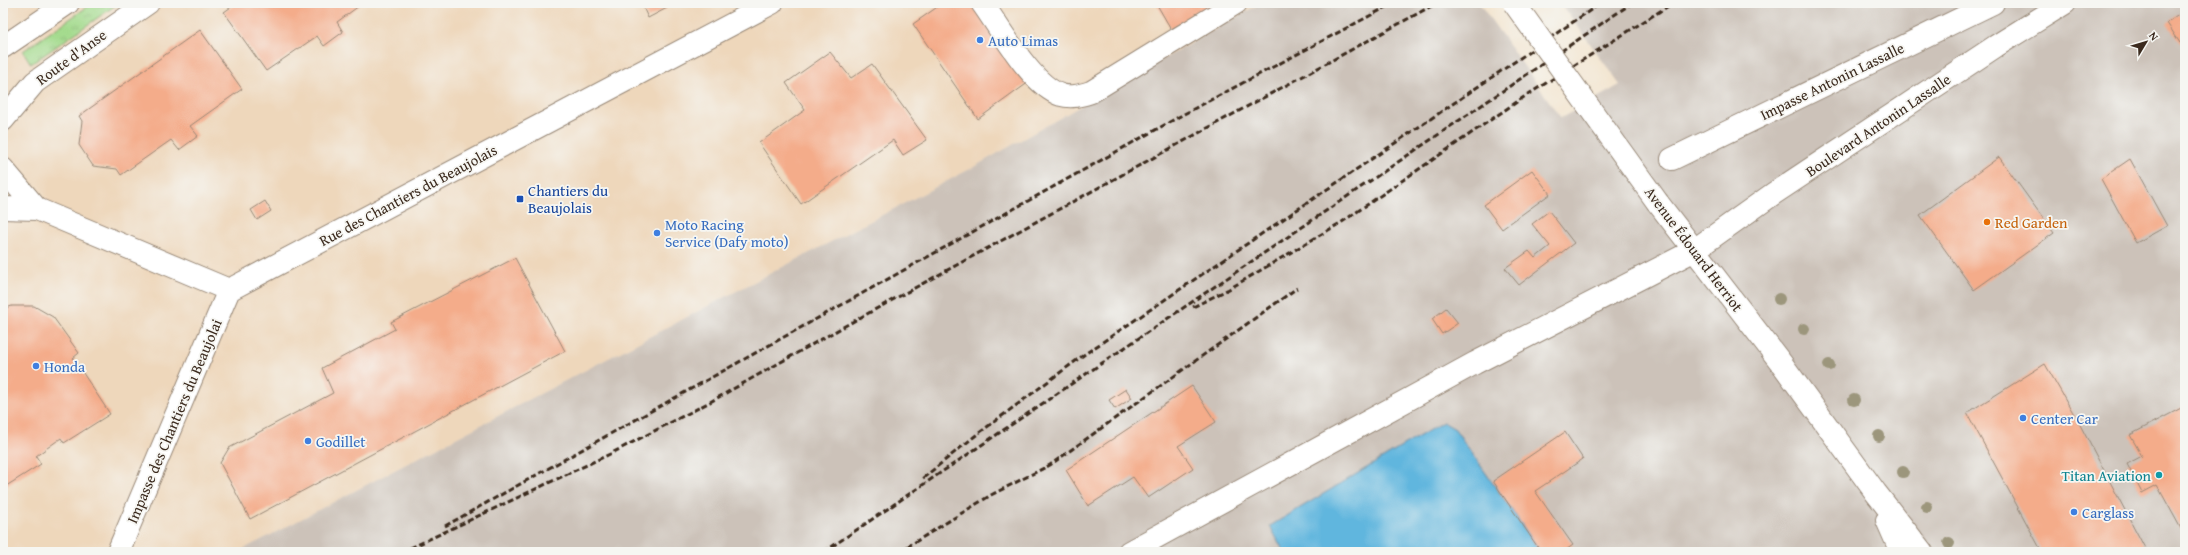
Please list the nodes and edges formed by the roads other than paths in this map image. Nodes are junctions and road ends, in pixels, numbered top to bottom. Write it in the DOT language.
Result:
graph roads {
  1 [pos="68,3"];
  2 [pos="148,3"];
  3 [pos="772,3"];
  4 [pos="982,3"];
  5 [pos="1236,3"];
  6 [pos="1514,3"];
  7 [pos="1993,3"];
  8 [pos="2065,3"];
  9 [pos="3,48"];
  10 [pos="3,120"];
  11 [pos="1672,159"];
  12 [pos="3,169"];
  13 [pos="3,208"];
  14 [pos="37,209"];
  15 [pos="1693,251"];
  16 [pos="229,290"];
  17 [pos="1876,493"];
  18 [pos="118,552"];
  19 [pos="1129,552"];
  20 [pos="1901,552"];
  21 [pos="1922,552"];
  1 -- 9 [label="street"];
  2 -- 10 [label="street, Route d'Anse"];
  3 -- 16 [label="street, Rue des Chantiers du Beaujolais"];
  4 -- 5 [label="street"];
  6 -- 15 [label="street, Avenue Édouard Herriot, bridge"];
  7 -- 11 [label="street, Impasse Antonin Lassalle"];
  8 -- 15 [label="street, Boulevard Antonin Lassalle"];
  12 -- 14 [label="street"];
  13 -- 14 [label="street"];
  14 -- 16 [label="street"];
  15 -- 17 [label="street, Avenue Édouard Herriot"];
  15 -- 19 [label="street, Boulevard Antonin Lassalle"];
  16 -- 18 [label="street, Impasse des Chantiers du Beaujolai"];
  17 -- 20 [label="street, Avenue Édouard Herriot"];
  17 -- 21 [label="street, Avenue Édouard Herriot"];
}
